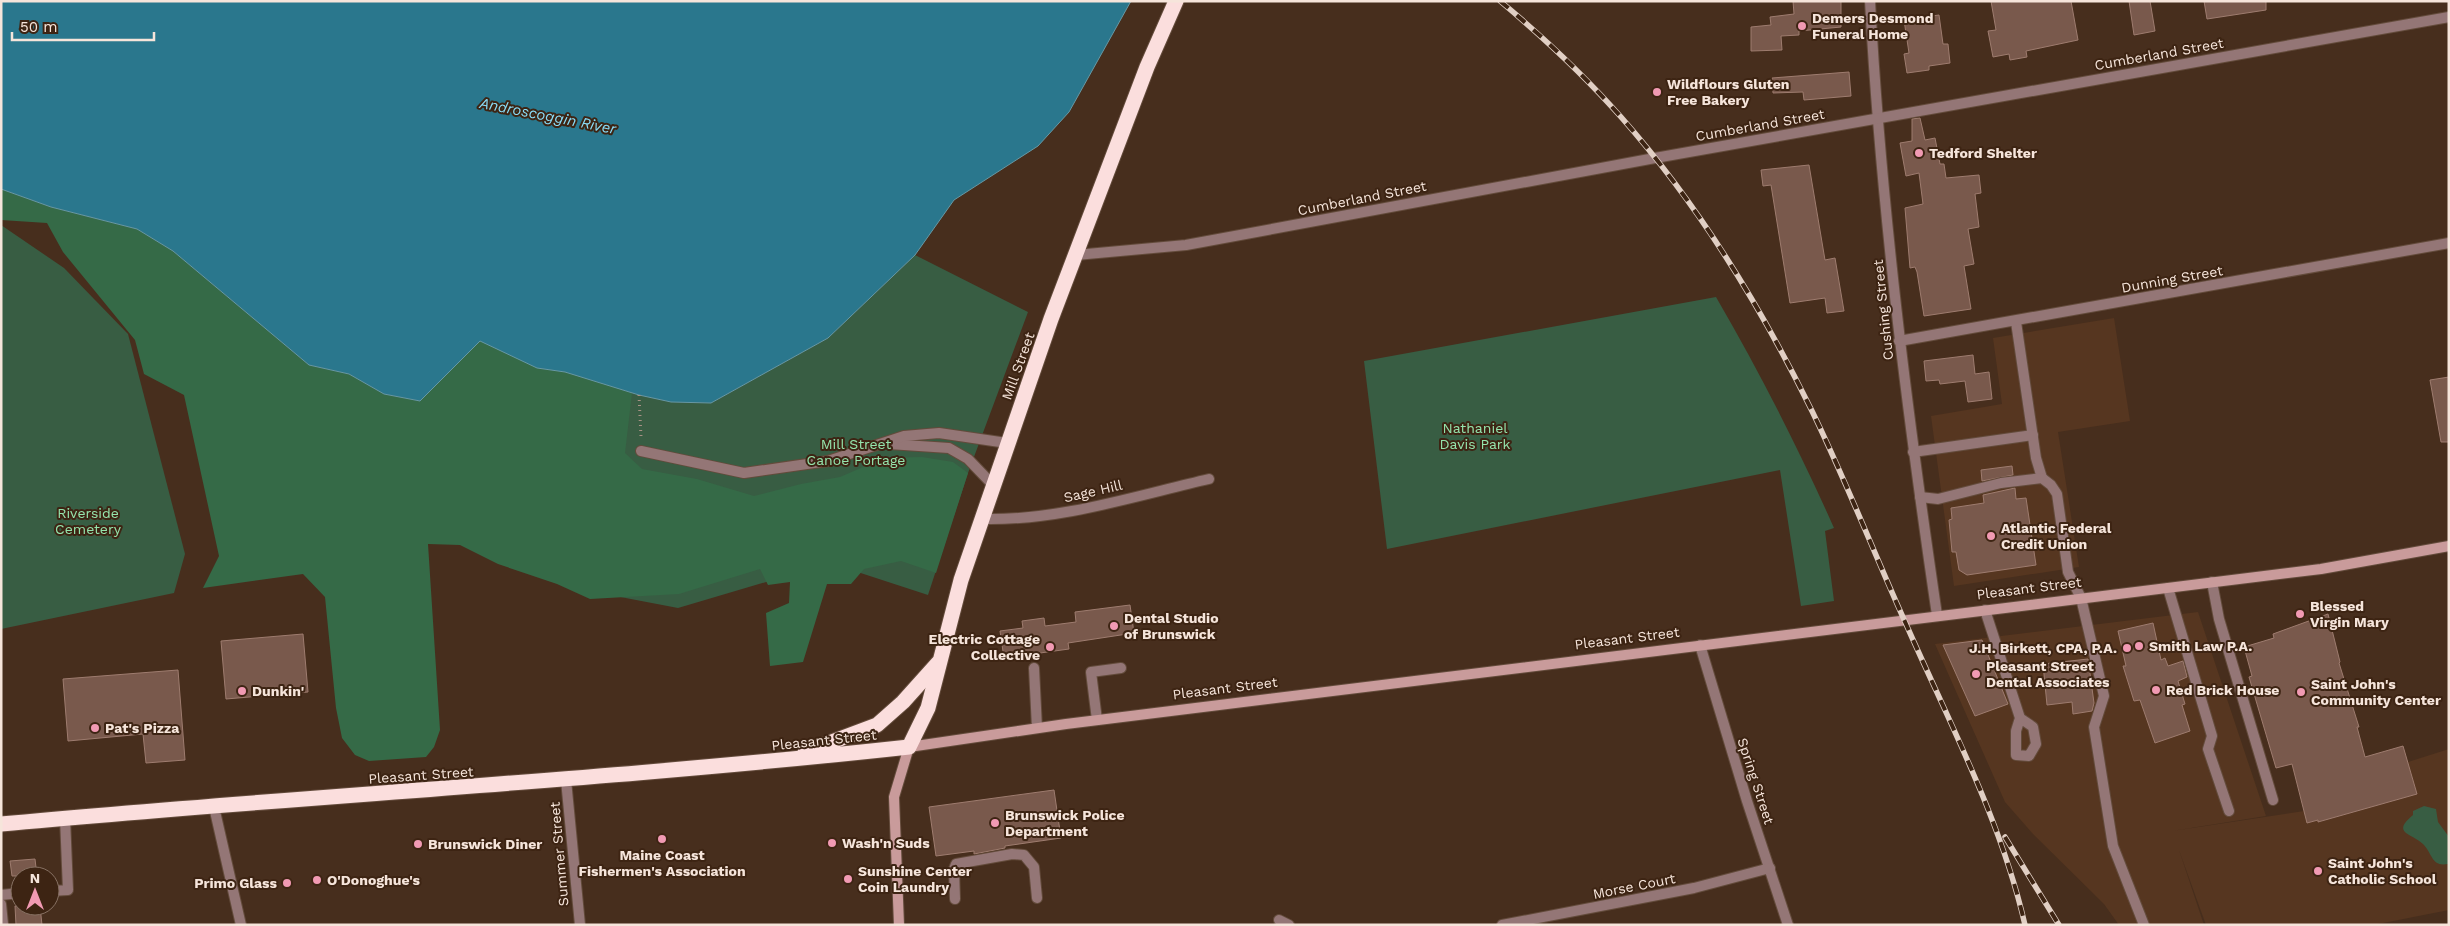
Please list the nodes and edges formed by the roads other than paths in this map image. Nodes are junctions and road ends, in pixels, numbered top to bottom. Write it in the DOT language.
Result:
graph roads {
  1 [pos="1176,1"];
  2 [pos="1870,1"];
  3 [pos="2449,17"];
  4 [pos="1876,118"];
  5 [pos="2449,244"];
  6 [pos="1076,255"];
  7 [pos="2016,322"];
  8 [pos="1899,341"];
  9 [pos="2033,435"];
  10 [pos="1007,443"];
  11 [pos="880,444"];
  12 [pos="641,451"];
  13 [pos="1913,452"];
  14 [pos="2042,478"];
  15 [pos="1209,479"];
  16 [pos="994,486"];
  17 [pos="1920,496"];
  18 [pos="982,519"];
  19 [pos="2449,546"];
  20 [pos="2212,582"];
  21 [pos="2168,588"];
  22 [pos="2081,598"];
  23 [pos="1985,610"];
  24 [pos="1936,615"];
  25 [pos="1700,645"];
  26 [pos="939,662"];
  27 [pos="1034,668"];
  28 [pos="1121,668"];
  29 [pos="2020,718"];
  30 [pos="1097,720"];
  31 [pos="1037,728"];
  32 [pos="909,747"];
  33 [pos="781,761"];
  34 [pos="566,780"];
  35 [pos="2274,800"];
  36 [pos="214,807"];
  37 [pos="2230,811"];
  38 [pos="65,818"];
  39 [pos="1,824"];
  40 [pos="1770,868"];
  41 [pos="60,890"];
  42 [pos="1037,898"];
  43 [pos="954,900"];
  44 [pos="1,904"];
  45 [pos="1,924"];
  46 [pos="241,925"];
  47 [pos="580,925"];
  48 [pos="900,925"];
  49 [pos="1502,925"];
  50 [pos="1788,925"];
  51 [pos="2144,925"];
  1 -- 6 [label="highway, Mill Street"];
  2 -- 4 [label="street, Cushing Street"];
  3 -- 4 [label="street, Cumberland Street"];
  4 -- 6 [label="street, Cumberland Street"];
  4 -- 8 [label="street, Cushing Street"];
  5 -- 7 [label="street, Dunning Street"];
  6 -- 10 [label="highway, Mill Street"];
  7 -- 8 [label="street, Dunning Street"];
  7 -- 9 [label="street"];
  8 -- 13 [label="street, Cushing Street"];
  9 -- 13 [label="street"];
  9 -- 14 [label="street"];
  10 -- 11 [label="street"];
  10 -- 16 [label="highway, Mill Street"];
  11 -- 12 [label="street"];
  11 -- 16 [label="street"];
  13 -- 17 [label="street, Cushing Street"];
  14 -- 17 [label="street"];
  14 -- 22 [label="street"];
  15 -- 18 [label="street, Sage Hill"];
  16 -- 18 [label="highway, Mill Street"];
  17 -- 24 [label="street, Cushing Street"];
  18 -- 26 [label="highway, Mill Street"];
  19 -- 20 [label="main road, Pleasant Street"];
  20 -- 21 [label="main road, Pleasant Street"];
  20 -- 35 [label="street"];
  21 -- 22 [label="main road, Pleasant Street"];
  21 -- 37 [label="street"];
  22 -- 23 [label="main road, Pleasant Street"];
  22 -- 51 [label="street"];
  23 -- 24 [label="main road, Pleasant Street"];
  23 -- 29 [label="street"];
  24 -- 25 [label="main road, Pleasant Street"];
  25 -- 30 [label="main road, Pleasant Street"];
  25 -- 40 [label="street, Spring Street"];
  26 -- 32 [label="highway, Mill Street"];
  26 -- 33 [label="highway"];
  27 -- 31 [label="street"];
  28 -- 30 [label="street"];
  30 -- 31 [label="main road, Pleasant Street"];
  31 -- 32 [label="main road, Pleasant Street"];
  32 -- 33 [label="highway, Pleasant Street"];
  32 -- 48 [label="main road"];
  33 -- 34 [label="highway, Pleasant Street"];
  34 -- 36 [label="highway, Pleasant Street"];
  34 -- 47 [label="street, Summer Street"];
  36 -- 38 [label="highway, Pleasant Street"];
  36 -- 46 [label="street"];
  38 -- 39 [label="highway, Pleasant Street"];
  38 -- 41 [label="street"];
  40 -- 49 [label="street, Morse Court"];
  40 -- 50 [label="street, Spring Street"];
  42 -- 43 [label="street"];
  44 -- 45 [label="street"];
}
